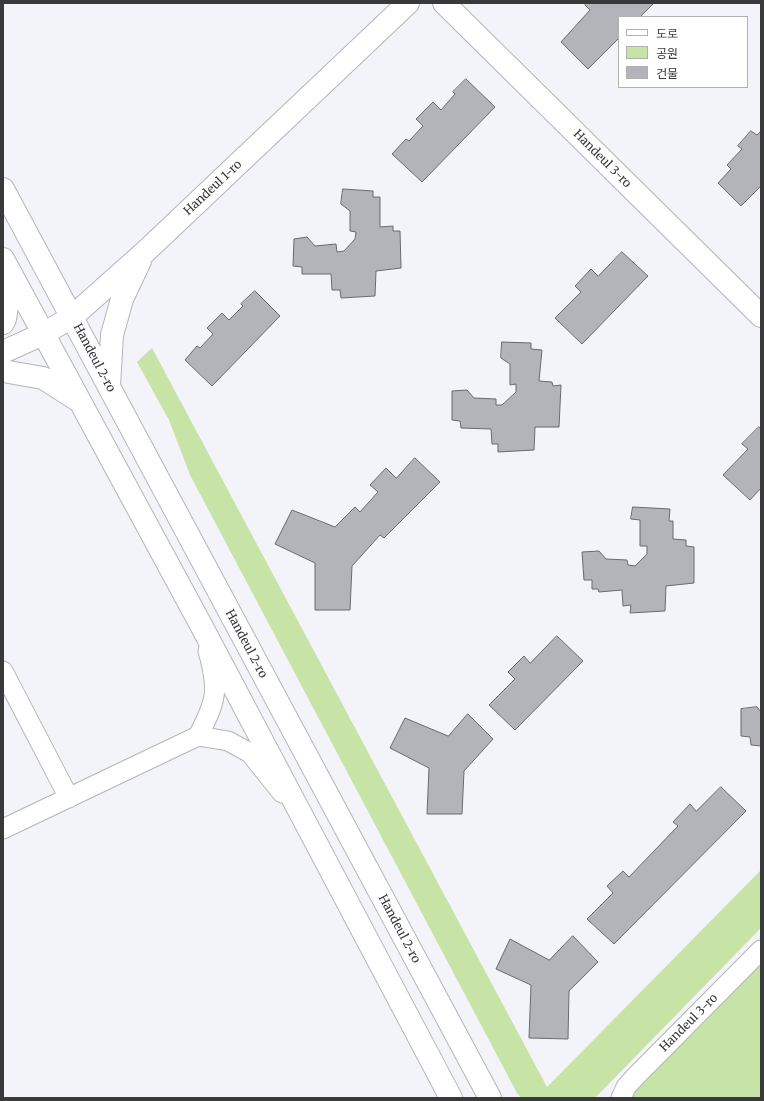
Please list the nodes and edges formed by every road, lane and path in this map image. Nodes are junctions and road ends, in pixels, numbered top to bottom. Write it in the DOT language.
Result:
graph roads {
  1 [pos="408,3"];
  2 [pos="444,3"];
  3 [pos="3,189"];
  4 [pos="145,252"];
  5 [pos="7,267"];
  6 [pos="761,316"];
  7 [pos="72,317"];
  8 [pos="3,323"];
  9 [pos="43,334"];
  10 [pos="3,352"];
  11 [pos="3,371"];
  12 [pos="109,386"];
  13 [pos="80,401"];
  14 [pos="201,625"];
  15 [pos="3,671"];
  16 [pos="198,736"];
  17 [pos="69,798"];
  18 [pos="3,829"];
  19 [pos="310,834"];
  20 [pos="761,950"];
  21 [pos="451,1098"];
  22 [pos="490,1098"];
  23 [pos="621,1098"];
  1 -- 4 [label="street, Handeul 1-ro"];
  2 -- 6 [label="street, Handeul 3-ro"];
  3 -- 7 [label="street, Handeul 2-ro"];
  4 -- 7 [label="street, Handeul 1-ro"];
  4 -- 12 [label="street"];
  5 -- 8 [label="street"];
  5 -- 9 [label="street"];
  7 -- 9 [label="street, Handeul 1-ro"];
  7 -- 12 [label="street, Handeul 2-ro"];
  9 -- 10 [label="street, Handeul 1-ro"];
  9 -- 13 [label="street"];
  11 -- 13 [label="street"];
  12 -- 22 [label="street, Handeul 2-ro"];
  13 -- 14 [label="street"];
  14 -- 16 [label="street"];
  14 -- 19 [label="street"];
  15 -- 17 [label="street"];
  16 -- 17 [label="street"];
  16 -- 19 [label="street"];
  17 -- 18 [label="street"];
  19 -- 21 [label="street"];
  20 -- 23 [label="street, Handeul 3-ro"];
}
